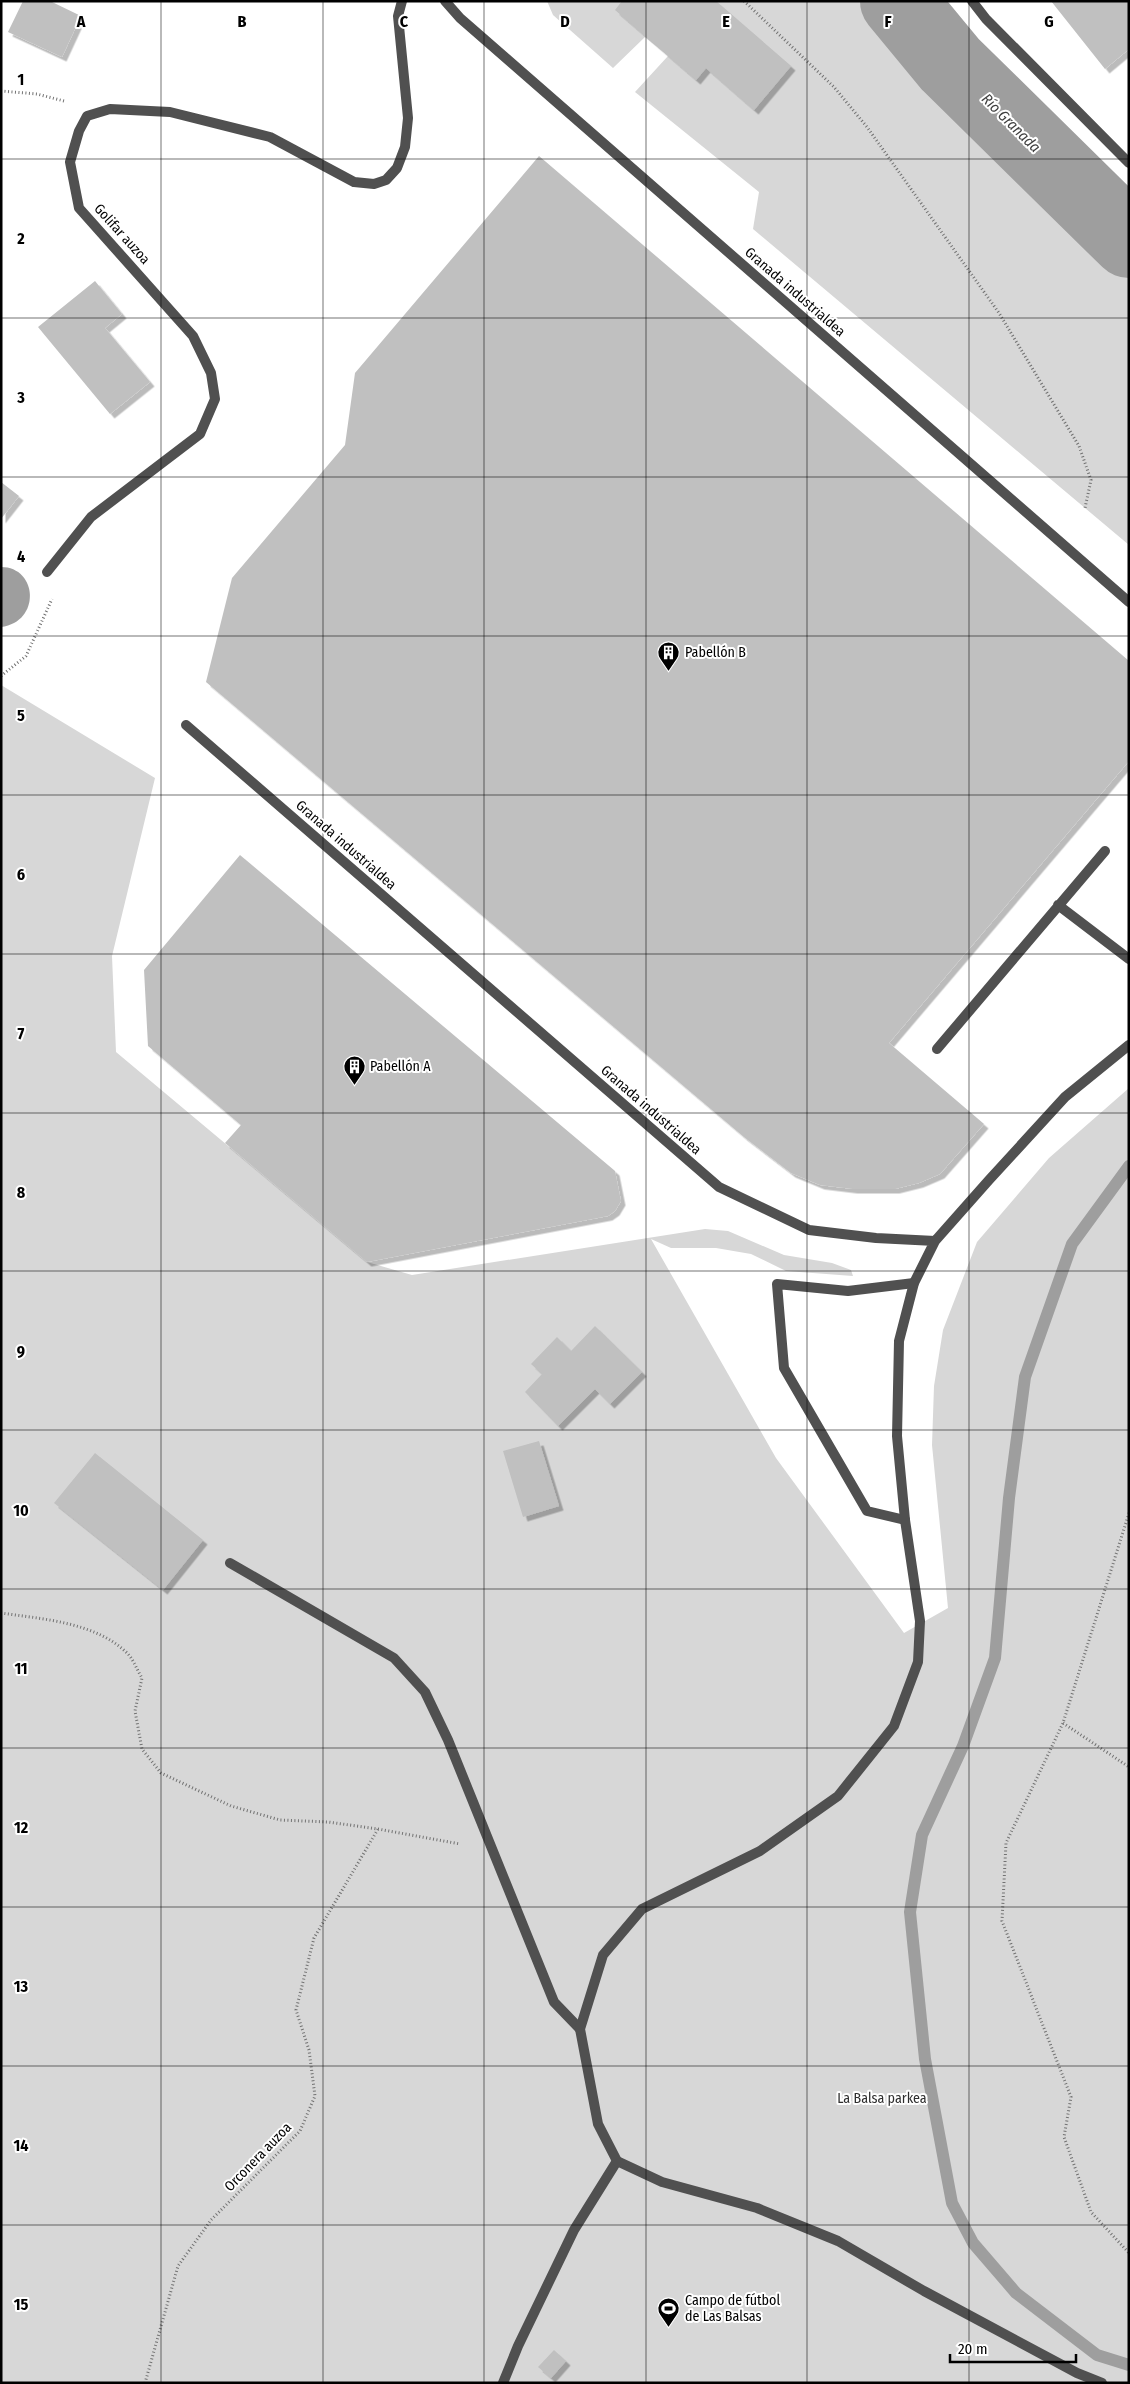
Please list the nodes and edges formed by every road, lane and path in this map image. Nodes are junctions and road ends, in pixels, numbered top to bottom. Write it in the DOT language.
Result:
graph roads {
  1 [pos="402,1"];
  2 [pos="446,1"];
  3 [pos="744,1"];
  4 [pos="972,1"];
  5 [pos="1,91"];
  6 [pos="87,116"];
  7 [pos="1129,163"];
  8 [pos="1085,508"];
  9 [pos="47,572"];
  10 [pos="1129,602"];
  11 [pos="1,676"];
  12 [pos="186,725"];
  13 [pos="1105,851"];
  14 [pos="1058,905"];
  15 [pos="1129,959"];
  16 [pos="1129,1045"];
  17 [pos="937,1048"];
  18 [pos="935,1241"];
  19 [pos="914,1283"];
  20 [pos="1129,1513"];
  21 [pos="905,1520"];
  22 [pos="230,1564"];
  23 [pos="1,1613"];
  24 [pos="1063,1722"];
  25 [pos="1129,1767"];
  26 [pos="378,1829"];
  27 [pos="492,1850"];
  28 [pos="580,2029"];
  29 [pos="618,2161"];
  30 [pos="1129,2253"];
  31 [pos="145,2383"];
  32 [pos="503,2383"];
  33 [pos="1102,2383"];
  1 -- 6 [label="street"];
  2 -- 10 [label="street, Granada industrialdea"];
  3 -- 8 [label="path"];
  4 -- 7 [label="street"];
  5 -- 6 [label="path"];
  6 -- 9 [label="street, Golifar auzoa"];
  9 -- 11 [label="path"];
  12 -- 18 [label="street, Granada industrialdea"];
  13 -- 14 [label="street"];
  14 -- 15 [label="street"];
  14 -- 17 [label="street"];
  16 -- 18 [label="street"];
  18 -- 19 [label="street"];
  19 -- 21 [label="street"];
  19 -- 21 [label="street"];
  20 -- 24 [label="path"];
  21 -- 28 [label="street"];
  22 -- 27 [label="street"];
  23 -- 26 [label="path"];
  24 -- 25 [label="path"];
  24 -- 30 [label="path"];
  26 -- 27 [label="path"];
  26 -- 31 [label="path, Orconera auzoa"];
  27 -- 28 [label="street"];
  28 -- 29 [label="street"];
  29 -- 32 [label="street"];
  29 -- 33 [label="street"];
}
